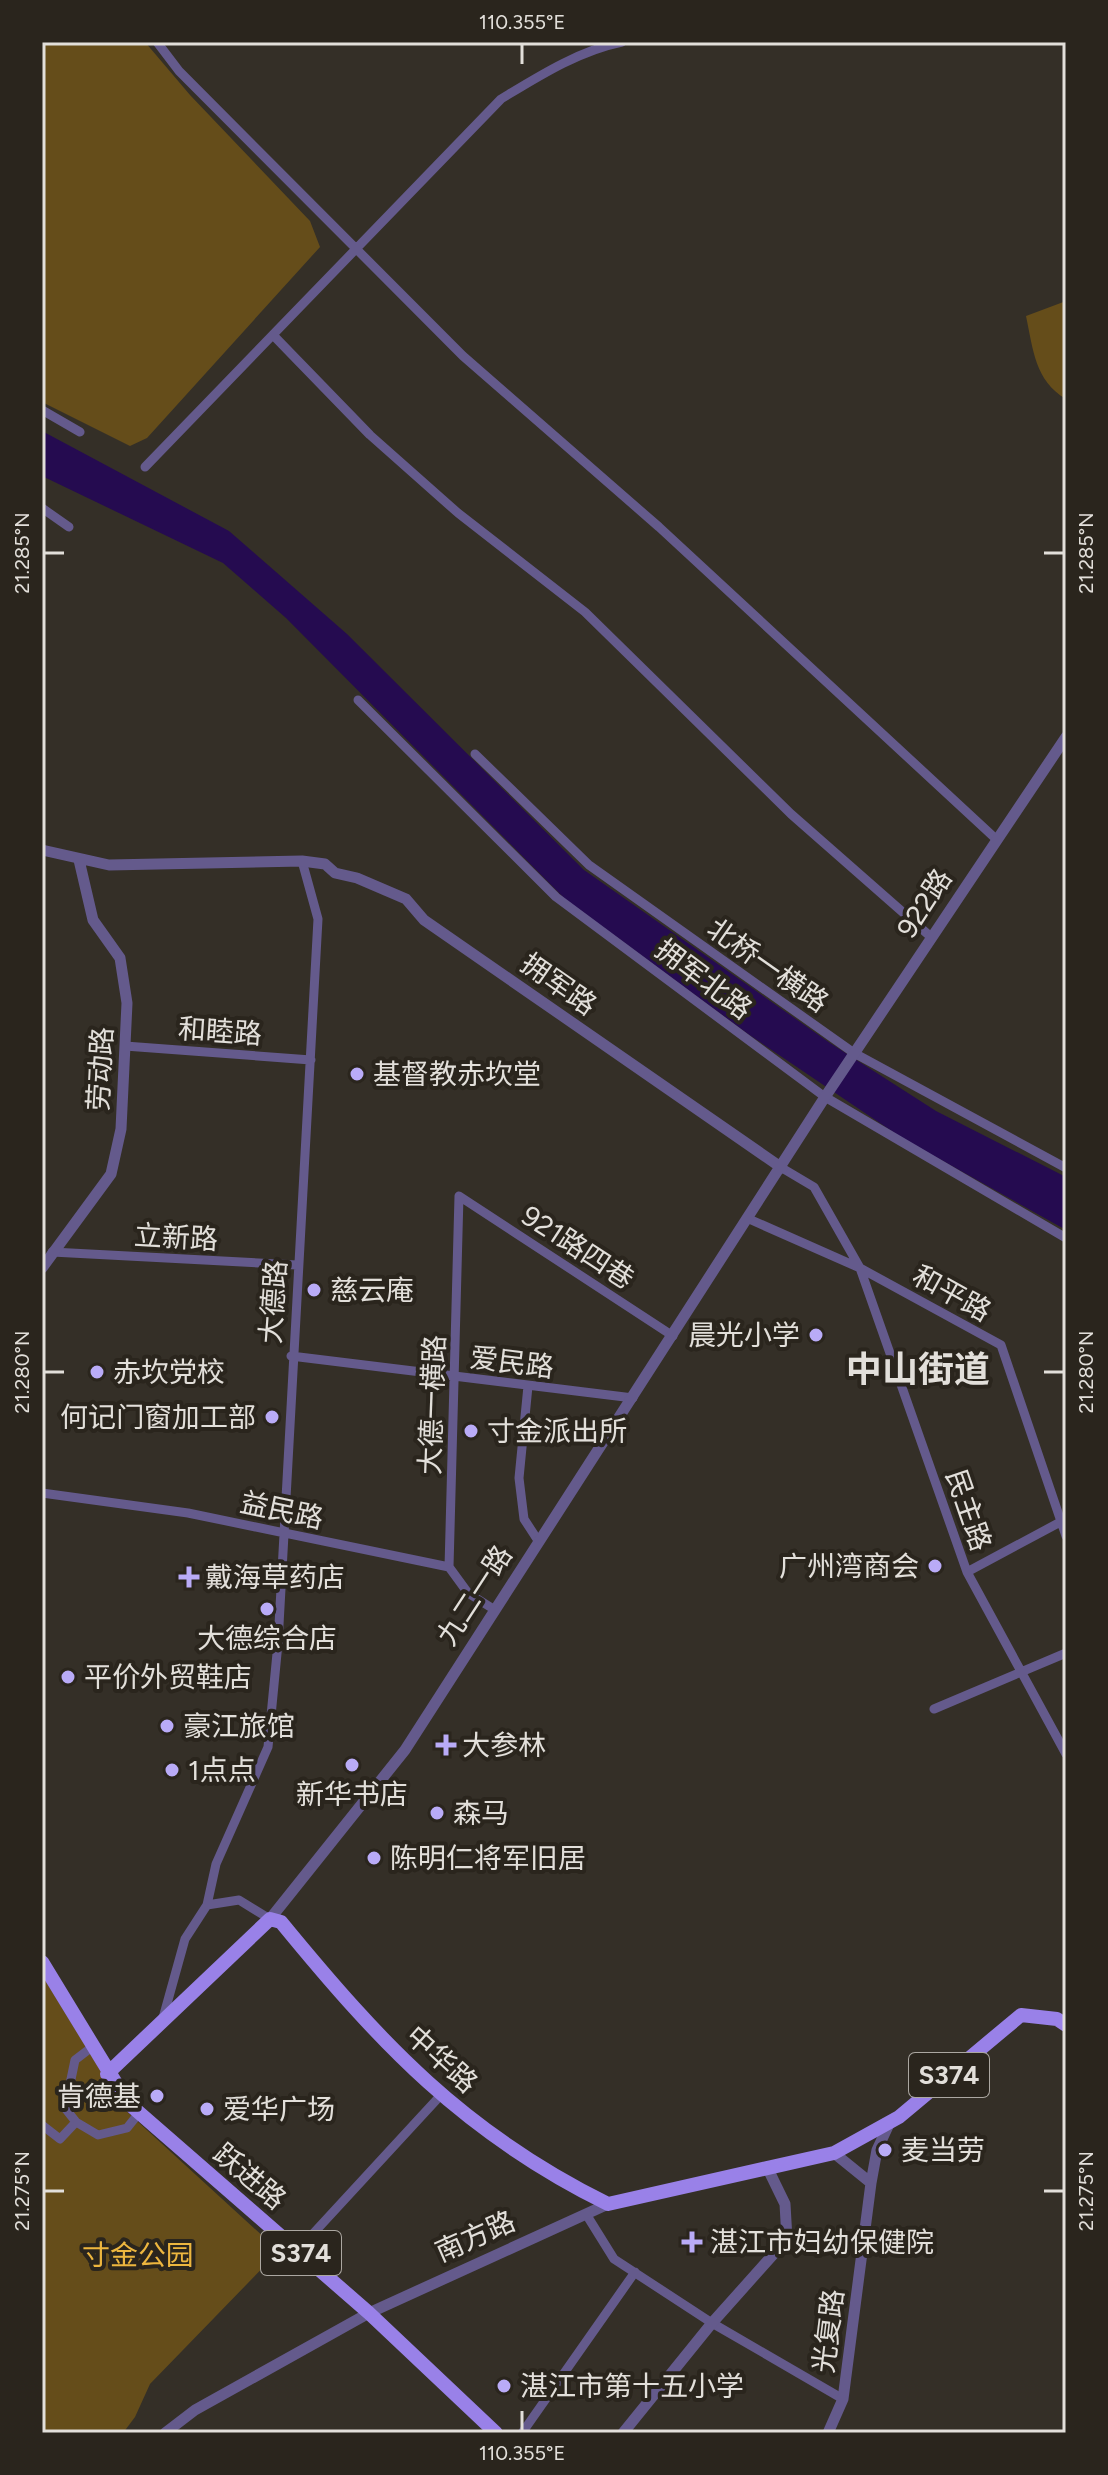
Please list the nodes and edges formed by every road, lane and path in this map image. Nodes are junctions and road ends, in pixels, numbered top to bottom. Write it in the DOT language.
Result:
graph roads {
  1 [pos="157,42"];
  2 [pos="622,42"];
  3 [pos="356,250"];
  4 [pos="273,335"];
  5 [pos="42,410"];
  6 [pos="80,432"];
  7 [pos="145,467"];
  8 [pos="42,508"];
  9 [pos="69,527"];
  10 [pos="358,700"];
  11 [pos="1066,737"];
  12 [pos="475,754"];
  13 [pos="996,839"];
  14 [pos="42,850"];
  15 [pos="79,860"];
  16 [pos="302,861"];
  17 [pos="931,937"];
  18 [pos="125,1046"];
  19 [pos="854,1053"];
  20 [pos="311,1060"];
  21 [pos="825,1097"];
  22 [pos="782,1168"];
  23 [pos="1066,1168"];
  24 [pos="459,1196"];
  25 [pos="749,1219"];
  26 [pos="1066,1238"];
  27 [pos="52,1252"];
  28 [pos="297,1265"];
  29 [pos="42,1268"];
  30 [pos="860,1268"];
  31 [pos="673,1336"];
  32 [pos="291,1356"];
  33 [pos="454,1377"];
  34 [pos="527,1386"];
  35 [pos="633,1398"];
  36 [pos="42,1493"];
  37 [pos="1064,1521"];
  38 [pos="284,1532"];
  39 [pos="1066,1536"];
  40 [pos="539,1542"];
  41 [pos="449,1567"];
  42 [pos="967,1572"];
  43 [pos="495,1610"];
  44 [pos="1066,1653"];
  45 [pos="1020,1670"];
  46 [pos="934,1709"];
  47 [pos="1066,1754"];
  48 [pos="207,1905"];
  49 [pos="270,1919"];
  50 [pos="42,1962"];
  51 [pos="162,2022"];
  52 [pos="1066,2025"];
  53 [pos="92,2047"];
  54 [pos="107,2074"];
  55 [pos="440,2096"];
  56 [pos="139,2113"];
  57 [pos="76,2122"];
  58 [pos="890,2122"];
  59 [pos="42,2125"];
  60 [pos="834,2153"];
  61 [pos="767,2167"];
  62 [pos="871,2183"];
  63 [pos="608,2204"];
  64 [pos="586,2214"];
  65 [pos="298,2250"];
  66 [pos="635,2272"];
  67 [pos="369,2313"];
  68 [pos="712,2323"];
  69 [pos="843,2399"];
  70 [pos="165,2433"];
  71 [pos="496,2433"];
  72 [pos="522,2433"];
  73 [pos="623,2433"];
  74 [pos="828,2433"];
  1 -- 3 [label="street"];
  2 -- 3 [label="street"];
  3 -- 4 [label="street"];
  3 -- 13 [label="street"];
  4 -- 7 [label="street"];
  4 -- 17 [label="street"];
  5 -- 6 [label="street"];
  8 -- 9 [label="street"];
  10 -- 21 [label="street, 拥军北路"];
  11 -- 13 [label="street, 922路"];
  12 -- 19 [label="street, 北桥一横路"];
  13 -- 17 [label="street, 922路"];
  14 -- 15 [label="street"];
  15 -- 16 [label="street"];
  15 -- 18 [label="street, 劳动路"];
  16 -- 20 [label="street, 大德路"];
  16 -- 22 [label="street, 拥军路"];
  17 -- 19 [label="street, 922路"];
  18 -- 20 [label="street, 和睦路"];
  18 -- 27 [label="street, 劳动路"];
  19 -- 21 [label="street, 922路"];
  19 -- 23 [label="street, 北桥一横路"];
  20 -- 28 [label="street, 大德路"];
  21 -- 22 [label="street, 九二一路"];
  21 -- 26 [label="street, 拥军北路"];
  22 -- 25 [label="street, 九二一路"];
  22 -- 30 [label="street"];
  24 -- 31 [label="street, 921路四巷"];
  24 -- 33 [label="street, 大德一横路"];
  25 -- 30 [label="street, 和平路"];
  25 -- 31 [label="street, 九二一路"];
  27 -- 28 [label="street, 立新路"];
  27 -- 29 [label="street, 劳动路"];
  28 -- 32 [label="street, 大德路"];
  30 -- 37 [label="street, 和平路"];
  30 -- 42 [label="street, 民主路"];
  31 -- 35 [label="street, 九二一路"];
  32 -- 33 [label="street, 爱民路"];
  32 -- 38 [label="street, 大德路"];
  33 -- 34 [label="street, 爱民路"];
  33 -- 41 [label="street, 大德一横路"];
  34 -- 35 [label="street, 爱民路"];
  34 -- 40 [label="street"];
  35 -- 40 [label="street, 九二一路"];
  36 -- 38 [label="street, 益民路"];
  37 -- 39 [label="street, 和平路"];
  37 -- 42 [label="street"];
  38 -- 41 [label="street, 益民路"];
  38 -- 48 [label="street, 大德路"];
  40 -- 43 [label="street, 九二一路"];
  41 -- 43 [label="street"];
  42 -- 45 [label="street, 民主路"];
  43 -- 49 [label="street, 九二一路"];
  44 -- 45 [label="street"];
  45 -- 46 [label="street"];
  45 -- 47 [label="street, 民主路"];
  48 -- 49 [label="street"];
  48 -- 51 [label="street"];
  49 -- 51 [label="main road, 九二一路"];
  49 -- 55 [label="main road, 中华路"];
  50 -- 53 [label="main road, 跃进路 / S374"];
  51 -- 54 [label="main road, 九二一路"];
  52 -- 58 [label="main road, S374"];
  53 -- 54 [label="main road, 跃进路 / S374"];
  53 -- 57 [label="street"];
  54 -- 56 [label="main road, 跃进路 / S374"];
  55 -- 63 [label="main road, 中华路"];
  55 -- 65 [label="street"];
  56 -- 57 [label="street"];
  56 -- 65 [label="main road, 跃进路 / S374"];
  57 -- 59 [label="street"];
  58 -- 60 [label="main road, S374"];
  58 -- 62 [label="street, 光复路"];
  60 -- 61 [label="main road, 南方路 / S374"];
  60 -- 62 [label="street"];
  61 -- 63 [label="main road, 南方路 / S374"];
  61 -- 68 [label="street"];
  62 -- 69 [label="street, 光复路"];
  63 -- 64 [label="street, 南方路"];
  64 -- 66 [label="street"];
  64 -- 67 [label="street, 南方路"];
  65 -- 67 [label="main road, 跃进路 / S374"];
  66 -- 68 [label="street"];
  66 -- 72 [label="street"];
  67 -- 70 [label="street, 南方路"];
  67 -- 71 [label="main road, 跃进路 / S374"];
  68 -- 69 [label="street"];
  68 -- 73 [label="street"];
  69 -- 74 [label="street, 光复路"];
}
